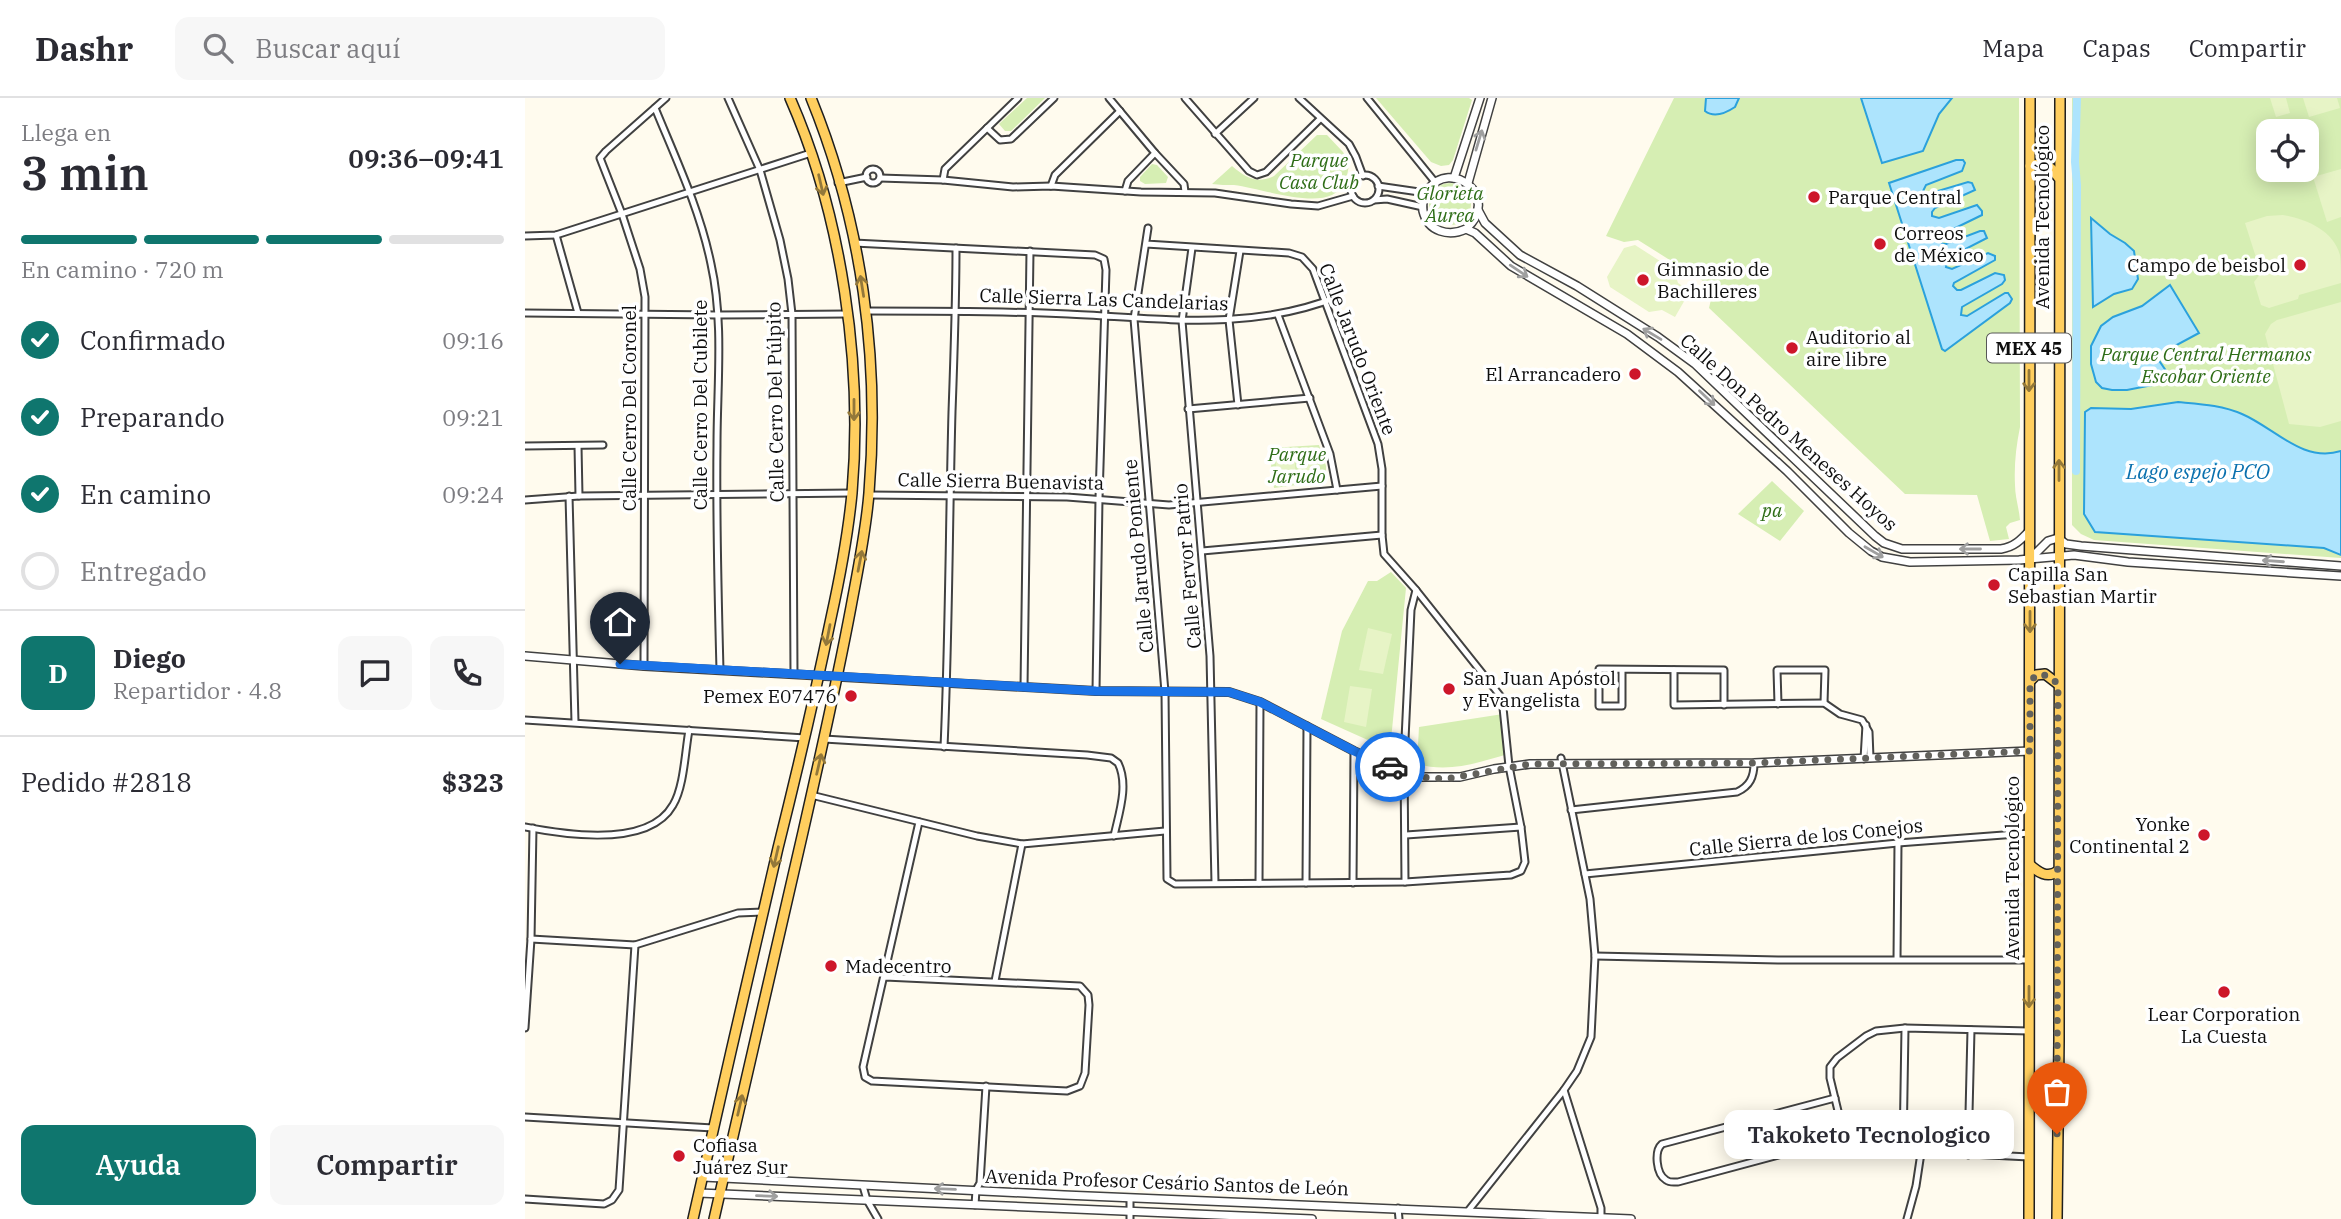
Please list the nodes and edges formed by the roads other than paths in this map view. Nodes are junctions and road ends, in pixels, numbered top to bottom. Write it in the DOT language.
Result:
graph roads {
  1 [pos="666,98"];
  2 [pos="728,98"];
  3 [pos="790,98"];
  4 [pos="811,98"];
  5 [pos="1018,98"];
  6 [pos="1053,98"];
  7 [pos="1109,98"];
  8 [pos="1185,98"];
  9 [pos="1254,98"];
  10 [pos="1299,98"];
  11 [pos="1367,98"];
  12 [pos="1479,98"];
  13 [pos="1492,98"];
  14 [pos="2030,98"];
  15 [pos="2060,98"];
  16 [pos="655,108"];
  17 [pos="1120,111"];
  18 [pos="1320,119"];
  19 [pos="987,128"];
  20 [pos="1215,134"];
  21 [pos="811,153"];
  22 [pos="1155,153"];
  23 [pos="2030,166"];
  24 [pos="760,170"];
  25 [pos="1363,176"];
  26 [pos="867,177"];
  27 [pos="880,178"];
  28 [pos="1454,178"];
  29 [pos="2059,179"];
  30 [pos="943,180"];
  31 [pos="1435,182"];
  32 [pos="838,183"];
  33 [pos="1468,183"];
  34 [pos="1051,186"];
  35 [pos="1378,186"];
  36 [pos="1408,190"];
  37 [pos="1125,191"];
  38 [pos="689,192"];
  39 [pos="1185,192"];
  40 [pos="1426,193"];
  41 [pos="1353,196"];
  42 [pos="1374,200"];
  43 [pos="1405,203"];
  44 [pos="1423,207"];
  45 [pos="1478,210"];
  46 [pos="622,214"];
  47 [pos="1148,228"];
  48 [pos="1466,229"];
  49 [pos="556,235"];
  50 [pos="525,236"];
  51 [pos="855,243"];
  52 [pos="1146,244"];
  53 [pos="955,248"];
  54 [pos="1192,248"];
  55 [pos="1030,251"];
  56 [pos="1240,251"];
  57 [pos="1337,297"];
  58 [pos="1324,302"];
  59 [pos="956,310"];
  60 [pos="866,311"];
  61 [pos="1030,312"];
  62 [pos="525,313"];
  63 [pos="578,313"];
  64 [pos="645,313"];
  65 [pos="847,313"];
  66 [pos="792,314"];
  67 [pos="718,315"];
  68 [pos="1278,315"];
  69 [pos="1105,316"];
  70 [pos="1134,319"];
  71 [pos="1229,320"];
  72 [pos="1182,321"];
  73 [pos="1310,398"];
  74 [pos="1734,402"];
  75 [pos="1238,404"];
  76 [pos="1188,409"];
  77 [pos="1723,413"];
  78 [pos="603,445"];
  79 [pos="525,446"];
  80 [pos="578,446"];
  81 [pos="1382,486"];
  82 [pos="1337,490"];
  83 [pos="792,494"];
  84 [pos="852,494"];
  85 [pos="645,495"];
  86 [pos="716,495"];
  87 [pos="869,495"];
  88 [pos="569,496"];
  89 [pos="579,496"];
  90 [pos="951,496"];
  91 [pos="1025,496"];
  92 [pos="1099,498"];
  93 [pos="525,500"];
  94 [pos="1198,502"];
  95 [pos="1150,505"];
  96 [pos="2030,529"];
  97 [pos="1382,535"];
  98 [pos="2059,538"];
  99 [pos="1202,551"];
  100 [pos="2190,555"];
  101 [pos="2058,557"];
  102 [pos="2030,559"];
  103 [pos="2190,566"];
  104 [pos="2341,566"];
  105 [pos="2341,576"];
  106 [pos="1416,590"];
  107 [pos="525,649"];
  108 [pos="525,656"];
  109 [pos="536,657"];
  110 [pos="574,661"];
  111 [pos="643,666"];
  112 [pos="720,670"];
  113 [pos="1622,670"];
  114 [pos="1674,670"];
  115 [pos="794,674"];
  116 [pos="820,676"];
  117 [pos="838,677"];
  118 [pos="2030,681"];
  119 [pos="947,683"];
  120 [pos="2058,684"];
  121 [pos="1024,687"];
  122 [pos="1096,691"];
  123 [pos="1212,691"];
  124 [pos="1165,692"];
  125 [pos="1260,702"];
  126 [pos="1824,703"];
  127 [pos="1778,704"];
  128 [pos="1724,705"];
  129 [pos="525,720"];
  130 [pos="575,722"];
  131 [pos="1307,726"];
  132 [pos="689,730"];
  133 [pos="804,738"];
  134 [pos="824,738"];
  135 [pos="944,747"];
  136 [pos="1354,751"];
  137 [pos="2030,751"];
  138 [pos="1867,759"];
  139 [pos="1562,761"];
  140 [pos="1754,763"];
  141 [pos="1509,766"];
  142 [pos="1404,772"];
  143 [pos="811,795"];
  144 [pos="1571,810"];
  145 [pos="919,822"];
  146 [pos="525,827"];
  147 [pos="1521,827"];
  148 [pos="533,828"];
  149 [pos="1165,831"];
  150 [pos="2030,833"];
  151 [pos="1406,835"];
  152 [pos="1114,836"];
  153 [pos="1898,843"];
  154 [pos="1022,844"];
  155 [pos="2030,864"];
  156 [pos="2058,871"];
  157 [pos="1585,874"];
  158 [pos="1405,882"];
  159 [pos="1215,883"];
  160 [pos="1259,883"];
  161 [pos="1306,883"];
  162 [pos="1353,883"];
  163 [pos="763,912"];
  164 [pos="531,939"];
  165 [pos="635,945"];
  166 [pos="1595,956"];
  167 [pos="1897,959"];
  168 [pos="2029,960"];
  169 [pos="885,977"];
  170 [pos="995,981"];
  171 [pos="525,1028"];
  172 [pos="1905,1028"];
  173 [pos="1972,1030"];
  174 [pos="2029,1031"];
  175 [pos="986,1086"];
  176 [pos="1564,1090"];
  177 [pos="1835,1098"];
  178 [pos="525,1117"];
  179 [pos="624,1124"];
  180 [pos="713,1128"];
  181 [pos="1847,1148"];
  182 [pos="1903,1151"];
  183 [pos="1921,1153"];
  184 [pos="1968,1155"];
  185 [pos="2029,1157"];
  186 [pos="703,1177"];
  187 [pos="723,1179"];
  188 [pos="823,1184"];
  189 [pos="863,1186"];
  190 [pos="976,1190"];
  191 [pos="699,1193"];
  192 [pos="720,1194"];
  193 [pos="823,1198"];
  194 [pos="1130,1198"];
  195 [pos="525,1199"];
  196 [pos="867,1200"];
  197 [pos="975,1205"];
  198 [pos="1398,1208"];
  199 [pos="1468,1211"];
  200 [pos="1130,1215"];
  201 [pos="1585,1218"];
  202 [pos="1601,1218"];
  203 [pos="693,1219"];
  204 [pos="714,1219"];
  205 [pos="878,1219"];
  206 [pos="1312,1219"];
  207 [pos="1399,1219"];
  208 [pos="1631,1219"];
  209 [pos="1907,1219"];
  210 [pos="2029,1219"];
  211 [pos="2057,1219"];
  1 -- 16 [label="street"];
  2 -- 24 [label="street, Calle Cerro Del Púlpito"];
  3 -- 21 [label="main road"];
  4 -- 32 [label="main road"];
  5 -- 19 [label="street"];
  6 -- 19 [label="street"];
  7 -- 17 [label="street"];
  8 -- 20 [label="street"];
  9 -- 20 [label="street"];
  10 -- 18 [label="street"];
  11 -- 31 [label="street"];
  12 -- 28 [label="street"];
  33 -- 13 [label="street, one-way"];
  14 -- 23 [label="main road, Avenida Tecnológico / MEX 45"];
  15 -- 29 [label="main road, Avenida Tecnológico / MEX 45"];
  16 -- 38 [label="street, Calle Cerro Del Cubilete"];
  16 -- 46 [label="street, Calle Cerro Del Coronel"];
  17 -- 22 [label="street"];
  17 -- 34 [label="street"];
  18 -- 20 [label="street"];
  18 -- 25 [label="street"];
  19 -- 30 [label="street"];
  21 -- 24 [label="street"];
  21 -- 65 [label="main road, one-way"];
  22 -- 37 [label="street"];
  22 -- 39 [label="street"];
  23 -- 29 [label="main road"];
  23 -- 96 [label="main road, Avenida Tecnológico / MEX 45, one-way"];
  24 -- 38 [label="street"];
  24 -- 66 [label="street, Calle Cerro Del Púlpito"];
  25 -- 35 [label="street"];
  25 -- 41 [label="street"];
  26 -- 27 [label="street"];
  26 -- 27 [label="street"];
  26 -- 32 [label="street"];
  27 -- 30 [label="street"];
  28 -- 31 [label="street"];
  28 -- 33 [label="street"];
  98 -- 29 [label="main road, Avenida Tecnológico / MEX 45, one-way"];
  30 -- 34 [label="street"];
  31 -- 40 [label="street"];
  32 -- 51 [label="main road"];
  33 -- 45 [label="street, Calle Don Pedro Meneses Hoyos"];
  34 -- 37 [label="street"];
  35 -- 36 [label="street"];
  35 -- 42 [label="street"];
  36 -- 40 [label="street"];
  36 -- 43 [label="street"];
  37 -- 39 [label="street"];
  38 -- 46 [label="street"];
  38 -- 67 [label="street, Calle Cerro Del Cubilete"];
  39 -- 41 [label="street"];
  40 -- 44 [label="street"];
  41 -- 42 [label="street"];
  42 -- 43 [label="street"];
  43 -- 44 [label="street"];
  44 -- 48 [label="street"];
  45 -- 48 [label="street"];
  74 -- 45 [label="street, Calle Don Pedro Meneses Hoyos, one-way"];
  46 -- 49 [label="street"];
  46 -- 64 [label="street, Calle Cerro Del Coronel"];
  47 -- 52 [label="street, Calle Jarudo Poniente"];
  48 -- 77 [label="street, Calle Don Pedro Meneses Hoyos, one-way"];
  49 -- 50 [label="street"];
  49 -- 63 [label="street"];
  51 -- 53 [label="street"];
  60 -- 51 [label="main road, one-way"];
  52 -- 54 [label="street"];
  52 -- 70 [label="street, Calle Jarudo Poniente"];
  53 -- 55 [label="street"];
  53 -- 59 [label="street"];
  54 -- 56 [label="street"];
  54 -- 72 [label="street, Calle Fervor Patrio"];
  55 -- 61 [label="street"];
  55 -- 69 [label="street"];
  56 -- 58 [label="street, Calle Jarudo Oriente"];
  56 -- 71 [label="street"];
  57 -- 58 [label="street, Calle Sierra Las Candelarias"];
  58 -- 68 [label="street, Calle Sierra Las Candelarias"];
  58 -- 81 [label="street, Calle Jarudo Oriente"];
  59 -- 60 [label="street, Calle Sierra Las Candelarias"];
  59 -- 61 [label="street, Calle Sierra Las Candelarias"];
  59 -- 90 [label="street"];
  60 -- 87 [label="main road"];
  61 -- 69 [label="street, Calle Sierra Las Candelarias"];
  61 -- 91 [label="street"];
  62 -- 63 [label="street"];
  63 -- 64 [label="street"];
  64 -- 67 [label="street"];
  64 -- 85 [label="street, Calle Cerro Del Coronel"];
  65 -- 66 [label="street"];
  65 -- 84 [label="main road, one-way"];
  66 -- 67 [label="street"];
  66 -- 83 [label="street, Calle Cerro Del Púlpito"];
  67 -- 86 [label="street, Calle Cerro Del Cubilete"];
  68 -- 71 [label="street, Calle Sierra Las Candelarias"];
  68 -- 73 [label="street"];
  69 -- 70 [label="street, Calle Sierra Las Candelarias"];
  69 -- 92 [label="street"];
  70 -- 72 [label="street, Calle Sierra Las Candelarias"];
  70 -- 95 [label="street, Calle Jarudo Poniente"];
  71 -- 72 [label="street, Calle Sierra Las Candelarias"];
  71 -- 75 [label="street"];
  72 -- 76 [label="street, Calle Fervor Patrio"];
  73 -- 75 [label="street"];
  73 -- 82 [label="street"];
  74 -- 77 [label="street"];
  96 -- 74 [label="street, Calle Don Pedro Meneses Hoyos, one-way"];
  75 -- 76 [label="street"];
  76 -- 94 [label="street, Calle Fervor Patrio"];
  77 -- 102 [label="street, Calle Don Pedro Meneses Hoyos, one-way"];
  78 -- 80 [label="street"];
  79 -- 80 [label="street"];
  80 -- 89 [label="street"];
  81 -- 82 [label="street, Calle Sierra Buenavista"];
  81 -- 97 [label="street, Calle Jarudo Oriente"];
  82 -- 94 [label="street, Calle Sierra Buenavista"];
  83 -- 84 [label="street"];
  83 -- 86 [label="street"];
  83 -- 115 [label="street, Calle Cerro Del Púlpito"];
  84 -- 116 [label="main road, one-way"];
  85 -- 86 [label="street"];
  85 -- 89 [label="street"];
  85 -- 111 [label="street, Calle Cerro Del Coronel"];
  86 -- 112 [label="street, Calle Cerro Del Cubilete"];
  87 -- 90 [label="street, Calle Sierra Buenavista"];
  117 -- 87 [label="main road, one-way"];
  88 -- 89 [label="street"];
  88 -- 93 [label="street"];
  88 -- 110 [label="street"];
  90 -- 91 [label="street, Calle Sierra Buenavista"];
  90 -- 119 [label="street"];
  91 -- 92 [label="street, Calle Sierra Buenavista"];
  91 -- 121 [label="street"];
  92 -- 95 [label="street, Calle Sierra Buenavista"];
  92 -- 122 [label="street"];
  94 -- 95 [label="street, Calle Sierra Buenavista"];
  94 -- 99 [label="street, Calle Fervor Patrio"];
  95 -- 124 [label="street, Calle Jarudo Poniente"];
  96 -- 102 [label="main road, Avenida Tecnológico / MEX 45"];
  97 -- 99 [label="street"];
  97 -- 106 [label="street, Calle Jarudo Oriente"];
  98 -- 100 [label="street"];
  98 -- 101 [label="main road, Avenida Tecnológico / MEX 45"];
  98 -- 102 [label="street"];
  99 -- 123 [label="street, Calle Fervor Patrio"];
  100 -- 103 [label="street"];
  104 -- 100 [label="street, one-way"];
  101 -- 102 [label="street, Calle Don Pedro Meneses Hoyos"];
  101 -- 103 [label="street, Calle Don Pedro Meneses Hoyos"];
  101 -- 120 [label="main road, Avenida Tecnológico / MEX 45"];
  102 -- 118 [label="main road, Avenida Tecnológico / MEX 45, one-way"];
  103 -- 105 [label="street, Calle Don Pedro Meneses Hoyos"];
  106 -- 141 [label="street, Calle Jarudo Oriente"];
  106 -- 142 [label="street"];
  107 -- 109 [label="street"];
  108 -- 109 [label="street"];
  109 -- 110 [label="street"];
  110 -- 111 [label="street"];
  110 -- 130 [label="street"];
  111 -- 112 [label="street"];
  112 -- 115 [label="street"];
  113 -- 113 [label="street"];
  113 -- 114 [label="street"];
  114 -- 128 [label="street"];
  114 -- 128 [label="street"];
  115 -- 116 [label="street"];
  116 -- 117 [label="street"];
  116 -- 133 [label="main road"];
  117 -- 119 [label="street"];
  117 -- 134 [label="main road"];
  118 -- 120 [label="main road"];
  118 -- 137 [label="main road, Avenida Tecnológico / MEX 45"];
  119 -- 121 [label="street"];
  119 -- 135 [label="street"];
  120 -- 156 [label="main road, Avenida Tecnológico / MEX 45"];
  121 -- 122 [label="street"];
  122 -- 124 [label="street"];
  123 -- 124 [label="street"];
  123 -- 125 [label="street"];
  123 -- 159 [label="street, Calle Fervor Patrio"];
  124 -- 149 [label="street, Calle Jarudo Poniente"];
  125 -- 131 [label="street"];
  125 -- 160 [label="street"];
  126 -- 127 [label="street"];
  126 -- 127 [label="street"];
  126 -- 138 [label="street"];
  127 -- 128 [label="street"];
  129 -- 130 [label="street"];
  130 -- 132 [label="street"];
  131 -- 136 [label="street"];
  131 -- 161 [label="street"];
  132 -- 133 [label="street"];
  132 -- 148 [label="street"];
  133 -- 163 [label="main road, one-way"];
  134 -- 135 [label="street"];
  143 -- 134 [label="main road, one-way"];
  135 -- 152 [label="street"];
  136 -- 142 [label="street"];
  136 -- 162 [label="street"];
  137 -- 138 [label="street"];
  137 -- 150 [label="main road, Avenida Tecnológico / MEX 45"];
  138 -- 140 [label="street"];
  139 -- 140 [label="street"];
  139 -- 141 [label="street"];
  139 -- 144 [label="street"];
  140 -- 144 [label="street"];
  141 -- 142 [label="street"];
  141 -- 147 [label="street, Calle Jarudo Oriente"];
  142 -- 151 [label="street"];
  143 -- 145 [label="street"];
  187 -- 143 [label="main road, one-way"];
  144 -- 157 [label="street"];
  145 -- 154 [label="street"];
  145 -- 169 [label="street"];
  146 -- 148 [label="street"];
  147 -- 151 [label="street"];
  147 -- 158 [label="street, Calle Jarudo Oriente"];
  148 -- 164 [label="street"];
  149 -- 152 [label="street"];
  149 -- 159 [label="street, Calle Jarudo Poniente"];
  150 -- 153 [label="street, Calle Sierra de los Conejos"];
  150 -- 155 [label="main road, Avenida Tecnológico / MEX 45"];
  151 -- 158 [label="street"];
  152 -- 154 [label="street"];
  153 -- 157 [label="street, Calle Sierra de los Conejos"];
  153 -- 167 [label="street"];
  154 -- 170 [label="street"];
  155 -- 156 [label="main road"];
  155 -- 168 [label="main road, Avenida Tecnológico / MEX 45"];
  156 -- 211 [label="main road, Avenida Tecnológico / MEX 45"];
  157 -- 166 [label="street"];
  158 -- 162 [label="street"];
  159 -- 160 [label="street"];
  160 -- 161 [label="street"];
  161 -- 162 [label="street"];
  163 -- 165 [label="street"];
  163 -- 180 [label="main road"];
  164 -- 165 [label="street"];
  164 -- 171 [label="street"];
  165 -- 179 [label="street"];
  166 -- 167 [label="street"];
  166 -- 176 [label="street"];
  167 -- 168 [label="street"];
  168 -- 174 [label="main road, Avenida Tecnológico / MEX 45, one-way"];
  169 -- 170 [label="street"];
  169 -- 175 [label="street"];
  170 -- 175 [label="street"];
  172 -- 173 [label="street"];
  172 -- 177 [label="street"];
  172 -- 182 [label="street"];
  173 -- 174 [label="street"];
  173 -- 184 [label="street"];
  174 -- 185 [label="main road, Avenida Tecnológico / MEX 45"];
  175 -- 190 [label="street"];
  176 -- 199 [label="street"];
  176 -- 202 [label="street"];
  177 -- 181 [label="street"];
  177 -- 181 [label="street"];
  178 -- 179 [label="street"];
  179 -- 180 [label="street"];
  179 -- 195 [label="street"];
  180 -- 186 [label="main road"];
  181 -- 182 [label="street"];
  182 -- 183 [label="street"];
  183 -- 184 [label="street"];
  183 -- 209 [label="street"];
  184 -- 185 [label="street"];
  185 -- 210 [label="main road, Avenida Tecnológico / MEX 45"];
  186 -- 187 [label="street, Avenida Profesor Cesário Santos de León"];
  186 -- 191 [label="main road"];
  187 -- 188 [label="street, Avenida Profesor Cesário Santos de León"];
  187 -- 192 [label="main road"];
  188 -- 189 [label="street, Avenida Profesor Cesário Santos de León"];
  188 -- 193 [label="street"];
  190 -- 189 [label="street, Avenida Profesor Cesário Santos de León, one-way"];
  189 -- 196 [label="street"];
  190 -- 194 [label="street, Avenida Profesor Cesário Santos de León"];
  190 -- 197 [label="street"];
  191 -- 192 [label="street, Avenida Profesor Cesário Santos de León"];
  191 -- 203 [label="main road"];
  192 -- 193 [label="street, Avenida Profesor Cesário Santos de León, one-way"];
  192 -- 204 [label="main road"];
  193 -- 196 [label="street, Avenida Profesor Cesário Santos de León"];
  194 -- 198 [label="street, Avenida Profesor Cesário Santos de León"];
  194 -- 200 [label="street"];
  196 -- 197 [label="street, Avenida Profesor Cesário Santos de León"];
  196 -- 205 [label="street"];
  197 -- 200 [label="street, Avenida Profesor Cesário Santos de León"];
  198 -- 199 [label="street, Avenida Profesor Cesário Santos de León"];
  198 -- 207 [label="street"];
  199 -- 201 [label="street, Avenida Profesor Cesário Santos de León"];
  200 -- 206 [label="street, Avenida Profesor Cesário Santos de León"];
  201 -- 202 [label="street, Avenida Profesor Cesário Santos de León"];
  202 -- 208 [label="street, Avenida Profesor Cesário Santos de León"];
}
